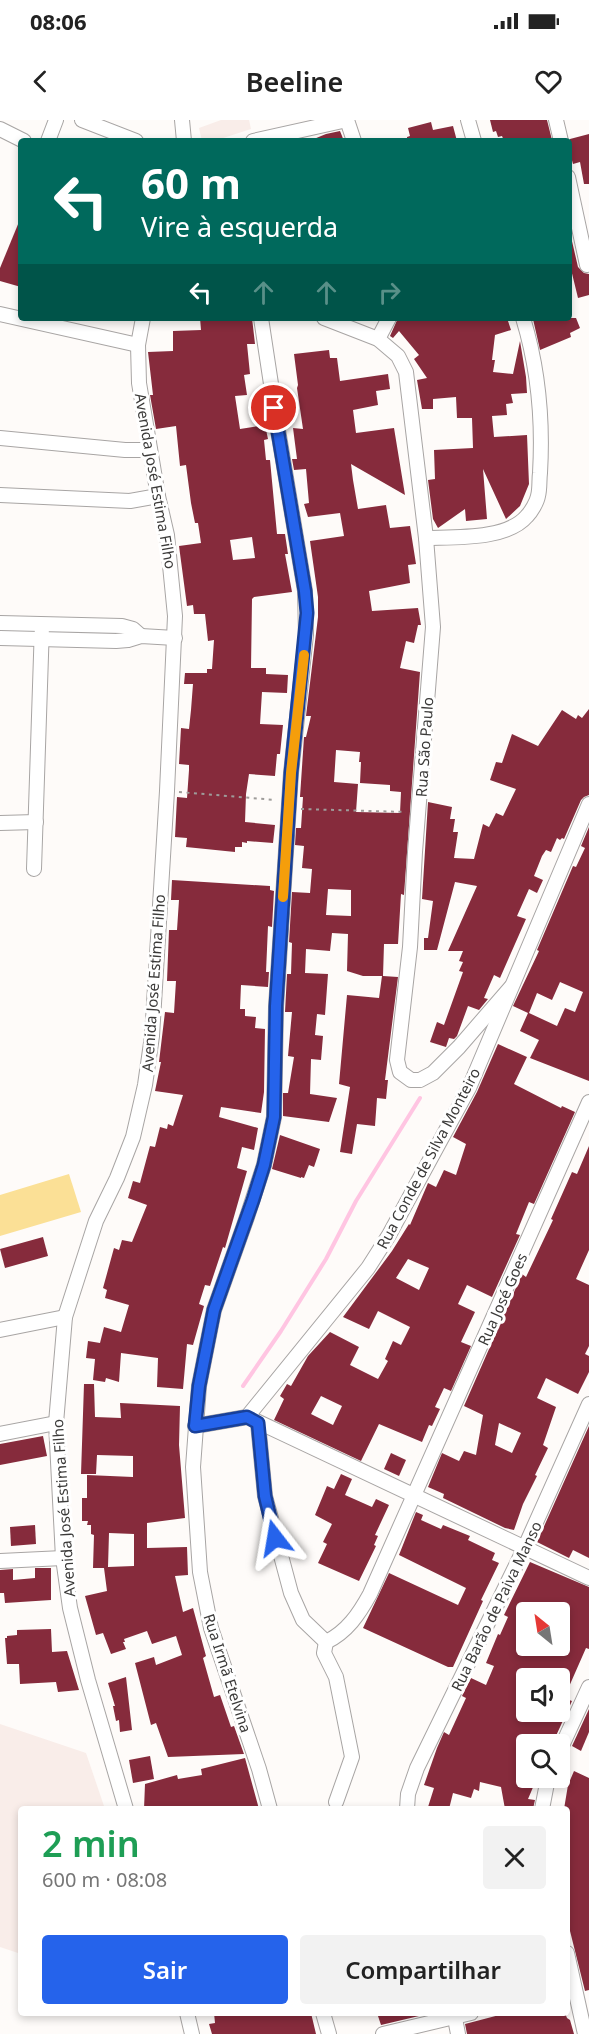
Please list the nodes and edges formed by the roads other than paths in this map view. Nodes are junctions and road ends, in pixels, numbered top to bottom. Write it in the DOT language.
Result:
graph roads {
  1 [pos="56,120"];
  2 [pos="82,120"];
  3 [pos="182,120"];
  4 [pos="347,120"];
  5 [pos="468,120"];
  6 [pos="556,120"];
  7 [pos="0,129"];
  8 [pos="18,138"];
  9 [pos="49,138"];
  10 [pos="117,138"];
  11 [pos="184,138"];
  12 [pos="266,138"];
  13 [pos="353,138"];
  14 [pos="473,138"];
  15 [pos="560,138"];
  16 [pos="572,196"];
  17 [pos="587,265"];
  18 [pos="0,314"];
  19 [pos="18,318"];
  20 [pos="31,321"];
  21 [pos="142,321"];
  22 [pos="261,321"];
  23 [pos="332,321"];
  24 [pos="387,321"];
  25 [pos="524,321"];
  26 [pos="378,339"];
  27 [pos="138,345"];
  28 [pos="0,438"];
  29 [pos="150,450"];
  30 [pos="0,495"];
  31 [pos="158,496"];
  32 [pos="426,538"];
  33 [pos="0,623"];
  34 [pos="42,625"];
  35 [pos="141,636"];
  36 [pos="0,638"];
  37 [pos="175,638"];
  38 [pos="42,639"];
  39 [pos="589,804"];
  40 [pos="36,822"];
  41 [pos="0,824"];
  42 [pos="34,869"];
  43 [pos="511,987"];
  44 [pos="589,1102"];
  45 [pos="65,1317"];
  46 [pos="0,1330"];
  47 [pos="589,1404"];
  48 [pos="253,1420"];
  49 [pos="56,1423"];
  50 [pos="195,1426"];
  51 [pos="0,1434"];
  52 [pos="414,1495"];
  53 [pos="524,1549"];
  54 [pos="63,1558"];
  55 [pos="0,1561"];
  56 [pos="589,1578"];
  57 [pos="326,1642"];
  58 [pos="589,1687"];
  59 [pos="567,1734"];
  60 [pos="546,1788"];
  61 [pos="336,1802"];
  62 [pos="125,1806"];
  63 [pos="269,1806"];
  64 [pos="407,1806"];
  65 [pos="543,1806"];
  66 [pos="571,1989"];
  67 [pos="188,2016"];
  68 [pos="324,2016"];
  69 [pos="450,2016"];
  70 [pos="454,2016"];
  71 [pos="192,2034"];
  72 [pos="329,2034"];
  73 [pos="383,2034"];
  74 [pos="458,2034"];
  75 [pos="585,2034"];
  1 -- 9 [label="street"];
  2 -- 10 [label="street"];
  3 -- 11 [label="street"];
  4 -- 12 [label="street"];
  4 -- 13 [label="street"];
  5 -- 14 [label="street"];
  6 -- 15 [label="street"];
  7 -- 8 [label="street"];
  16 -- 17 [label="street"];
  18 -- 19 [label="street"];
  20 -- 27 [label="street"];
  21 -- 27 [label="street, Avenida José Estima Filho"];
  22 -- 50 [label="street, Rua Irmã Etelvina"];
  23 -- 26 [label="street, Rua São Paulo"];
  24 -- 26 [label="street"];
  25 -- 32 [label="street"];
  26 -- 32 [label="street, Rua São Paulo"];
  27 -- 29 [label="street, Avenida José Estima Filho"];
  28 -- 29 [label="street"];
  29 -- 31 [label="street, Avenida José Estima Filho"];
  30 -- 31 [label="street"];
  31 -- 37 [label="street, Avenida José Estima Filho"];
  32 -- 43 [label="street, Rua São Paulo"];
  33 -- 34 [label="street"];
  34 -- 35 [label="street"];
  34 -- 38 [label="street"];
  35 -- 37 [label="street"];
  35 -- 38 [label="street"];
  36 -- 38 [label="street"];
  37 -- 45 [label="street, Avenida José Estima Filho"];
  38 -- 40 [label="street"];
  39 -- 43 [label="street, Rua Conde de Silva Monteiro"];
  40 -- 41 [label="street"];
  40 -- 42 [label="street"];
  43 -- 48 [label="street, Rua Conde de Silva Monteiro"];
  44 -- 52 [label="street, Rua José Goes"];
  45 -- 46 [label="street"];
  45 -- 49 [label="street, Avenida José Estima Filho"];
  47 -- 53 [label="street, Rua Barão de Paiva Manso"];
  48 -- 50 [label="street"];
  48 -- 52 [label="street"];
  48 -- 57 [label="street"];
  49 -- 51 [label="street"];
  49 -- 54 [label="street, Avenida José Estima Filho"];
  50 -- 63 [label="street, Rua Irmã Etelvina"];
  52 -- 53 [label="street"];
  52 -- 57 [label="street, Rua José Goes"];
  53 -- 56 [label="street"];
  53 -- 64 [label="street, Rua Barão de Paiva Manso"];
  54 -- 55 [label="street"];
  54 -- 62 [label="street, Avenida José Estima Filho"];
  57 -- 61 [label="street"];
  58 -- 59 [label="street"];
  60 -- 65 [label="street"];
  66 -- 75 [label="street"];
  67 -- 71 [label="street"];
  68 -- 72 [label="street"];
  69 -- 73 [label="street"];
  70 -- 74 [label="street"];
}
